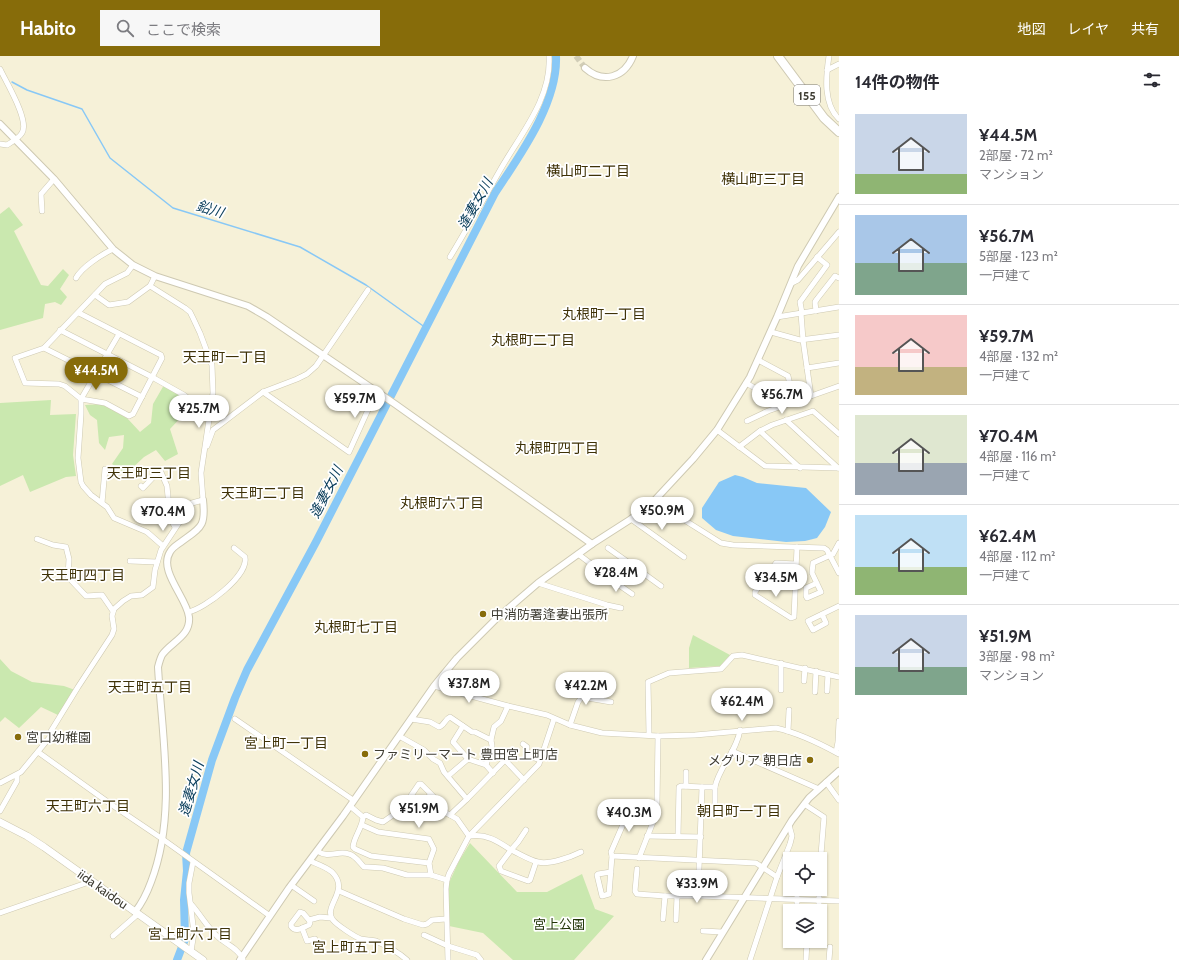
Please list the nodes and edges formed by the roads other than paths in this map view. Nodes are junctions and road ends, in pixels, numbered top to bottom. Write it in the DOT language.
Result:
graph roads {
  1 [pos="549,56"];
  2 [pos="633,56"];
  3 [pos="778,56"];
  4 [pos="829,56"];
  5 [pos="839,64"];
  6 [pos="585,68"];
  7 [pos="0,69"];
  8 [pos="827,70"];
  9 [pos="839,119"];
  10 [pos="0,124"];
  11 [pos="839,132"];
  12 [pos="16,138"];
  13 [pos="0,144"];
  14 [pos="54,179"];
  15 [pos="839,197"];
  16 [pos="42,211"];
  17 [pos="839,232"];
  18 [pos="113,249"];
  19 [pos="450,257"];
  20 [pos="817,257"];
  21 [pos="133,265"];
  22 [pos="155,276"];
  23 [pos="76,278"];
  24 [pos="839,278"];
  25 [pos="792,283"];
  26 [pos="150,286"];
  27 [pos="368,290"];
  28 [pos="95,295"];
  29 [pos="839,307"];
  30 [pos="816,311"];
  31 [pos="79,313"];
  32 [pos="801,313"];
  33 [pos="777,317"];
  34 [pos="60,330"];
  35 [pos="770,332"];
  36 [pos="119,334"];
  37 [pos="839,335"];
  38 [pos="803,340"];
  39 [pos="44,348"];
  40 [pos="107,353"];
  41 [pos="324,356"];
  42 [pos="758,360"];
  43 [pos="839,363"];
  44 [pos="807,368"];
  45 [pos="96,374"];
  46 [pos="152,377"];
  47 [pos="746,383"];
  48 [pos="839,386"];
  49 [pos="263,392"];
  50 [pos="378,393"];
  51 [pos="764,393"];
  52 [pos="811,396"];
  53 [pos="142,397"];
  54 [pos="81,399"];
  55 [pos="794,402"];
  56 [pos="210,409"];
  57 [pos="786,420"];
  58 [pos="747,421"];
  59 [pos="717,430"];
  60 [pos="760,431"];
  61 [pos="839,434"];
  62 [pos="739,447"];
  63 [pos="205,451"];
  64 [pos="800,468"];
  65 [pos="839,468"];
  66 [pos="105,469"];
  67 [pos="141,486"];
  68 [pos="203,500"];
  69 [pos="654,501"];
  70 [pos="102,503"];
  71 [pos="631,518"];
  72 [pos="175,527"];
  73 [pos="37,539"];
  74 [pos="839,543"];
  75 [pos="592,544"];
  76 [pos="163,546"];
  77 [pos="797,547"];
  78 [pos="234,548"];
  79 [pos="608,548"];
  80 [pos="578,554"];
  81 [pos="830,555"];
  82 [pos="684,556"];
  83 [pos="130,561"];
  84 [pos="157,562"];
  85 [pos="796,564"];
  86 [pos="632,565"];
  87 [pos="839,572"];
  88 [pos="764,581"];
  89 [pos="795,582"];
  90 [pos="538,583"];
  91 [pos="817,583"];
  92 [pos="619,585"];
  93 [pos="661,586"];
  94 [pos="632,594"];
  95 [pos="839,606"];
  96 [pos="621,608"];
  97 [pos="113,611"];
  98 [pos="188,612"];
  99 [pos="822,614"];
  100 [pos="782,663"];
  101 [pos="805,668"];
  102 [pos="816,671"];
  103 [pos="828,674"];
  104 [pos="839,676"];
  105 [pos="804,682"];
  106 [pos="434,686"];
  107 [pos="780,690"];
  108 [pos="815,692"];
  109 [pos="827,692"];
  110 [pos="611,702"];
  111 [pos="508,706"];
  112 [pos="789,710"];
  113 [pos="235,719"];
  114 [pos="412,719"];
  115 [pos="554,719"];
  116 [pos="839,721"];
  117 [pos="570,725"];
  118 [pos="463,726"];
  119 [pos="740,730"];
  120 [pos="788,731"];
  121 [pos="649,734"];
  122 [pos="399,736"];
  123 [pos="658,736"];
  124 [pos="491,740"];
  125 [pos="522,744"];
  126 [pos="732,751"];
  127 [pos="38,752"];
  128 [pos="837,753"];
  129 [pos="468,759"];
  130 [pos="540,760"];
  131 [pos="486,765"];
  132 [pos="839,771"];
  133 [pos="686,772"];
  134 [pos="493,773"];
  135 [pos="17,776"];
  136 [pos="448,776"];
  137 [pos="524,780"];
  138 [pos="826,782"];
  139 [pos="0,783"];
  140 [pos="686,786"];
  141 [pos="702,787"];
  142 [pos="715,787"];
  143 [pos="819,789"];
  144 [pos="430,794"];
  145 [pos="467,799"];
  146 [pos="839,800"];
  147 [pos="351,803"];
  148 [pos="804,804"];
  149 [pos="715,809"];
  150 [pos="0,811"];
  151 [pos="441,813"];
  152 [pos="450,815"];
  153 [pos="363,817"];
  154 [pos="656,817"];
  155 [pos="0,822"];
  156 [pos="362,825"];
  157 [pos="789,825"];
  158 [pos="526,830"];
  159 [pos="469,836"];
  160 [pos="647,836"];
  161 [pos="678,836"];
  162 [pos="700,837"];
  163 [pos="162,838"];
  164 [pos="511,850"];
  165 [pos="317,851"];
  166 [pos="581,852"];
  167 [pos="821,852"];
  168 [pos="612,856"];
  169 [pos="639,858"];
  170 [pos="192,861"];
  171 [pos="310,861"];
  172 [pos="700,861"];
  173 [pos="536,862"];
  174 [pos="429,863"];
  175 [pos="764,868"];
  176 [pos="637,869"];
  177 [pos="611,872"];
  178 [pos="431,875"];
  179 [pos="777,877"];
  180 [pos="447,880"];
  181 [pos="92,881"];
  182 [pos="678,884"];
  183 [pos="291,886"];
  184 [pos="339,891"];
  185 [pos="665,896"];
  186 [pos="677,896"];
  187 [pos="698,896"];
  188 [pos="797,896"];
  189 [pos="819,896"];
  190 [pos="744,897"];
  191 [pos="770,898"];
  192 [pos="797,900"];
  193 [pos="819,900"];
  194 [pos="314,901"];
  195 [pos="839,902"];
  196 [pos="191,904"];
  197 [pos="797,904"];
  198 [pos="819,904"];
  199 [pos="0,913"];
  200 [pos="136,913"];
  201 [pos="270,916"];
  202 [pos="331,918"];
  203 [pos="446,919"];
  204 [pos="663,919"];
  205 [pos="309,920"];
  206 [pos="676,920"];
  207 [pos="302,928"];
  208 [pos="702,931"];
  209 [pos="722,932"];
  210 [pos="424,935"];
  211 [pos="113,936"];
  212 [pos="315,939"];
  213 [pos="448,946"];
  214 [pos="807,948"];
  215 [pos="830,948"];
  216 [pos="190,950"];
  217 [pos="241,959"];
  218 [pos="203,960"];
  219 [pos="407,960"];
  220 [pos="448,960"];
  221 [pos="481,960"];
  222 [pos="706,960"];
  223 [pos="750,960"];
  224 [pos="806,960"];
  225 [pos="829,960"];
  1 -- 19 [label="street"];
  2 -- 6 [label="street"];
  3 -- 11 [label="highway, 155"];
  4 -- 8 [label="street"];
  5 -- 8 [label="street"];
  7 -- 12 [label="street"];
  8 -- 9 [label="street"];
  10 -- 12 [label="street"];
  12 -- 13 [label="street"];
  12 -- 14 [label="street"];
  14 -- 16 [label="street"];
  14 -- 18 [label="street"];
  15 -- 25 [label="street"];
  17 -- 20 [label="street"];
  18 -- 21 [label="street"];
  18 -- 23 [label="street"];
  20 -- 25 [label="street"];
  20 -- 32 [label="street"];
  21 -- 22 [label="street"];
  21 -- 28 [label="street"];
  22 -- 26 [label="street"];
  22 -- 41 [label="street"];
  24 -- 30 [label="street"];
  25 -- 33 [label="street"];
  26 -- 28 [label="street"];
  26 -- 56 [label="street"];
  27 -- 41 [label="street"];
  28 -- 31 [label="street"];
  29 -- 30 [label="street"];
  30 -- 32 [label="street"];
  31 -- 34 [label="street"];
  31 -- 36 [label="street"];
  32 -- 33 [label="street"];
  32 -- 38 [label="street"];
  33 -- 35 [label="street"];
  34 -- 39 [label="street"];
  34 -- 40 [label="street"];
  35 -- 38 [label="street"];
  35 -- 42 [label="street"];
  36 -- 40 [label="street"];
  36 -- 46 [label="street"];
  37 -- 38 [label="street"];
  38 -- 44 [label="street"];
  39 -- 45 [label="street"];
  39 -- 54 [label="street"];
  40 -- 45 [label="street"];
  40 -- 46 [label="street"];
  41 -- 49 [label="street"];
  41 -- 50 [label="street"];
  42 -- 47 [label="street"];
  42 -- 55 [label="street"];
  43 -- 44 [label="street"];
  44 -- 52 [label="street"];
  45 -- 53 [label="street"];
  45 -- 54 [label="street"];
  46 -- 53 [label="street"];
  46 -- 56 [label="street"];
  47 -- 51 [label="street"];
  47 -- 59 [label="street"];
  48 -- 52 [label="street"];
  49 -- 50 [label="street"];
  49 -- 63 [label="street"];
  50 -- 75 [label="street"];
  52 -- 55 [label="street"];
  53 -- 54 [label="street"];
  54 -- 70 [label="street"];
  55 -- 58 [label="street"];
  56 -- 63 [label="street"];
  57 -- 60 [label="street"];
  57 -- 61 [label="street"];
  57 -- 65 [label="street"];
  59 -- 62 [label="street"];
  59 -- 69 [label="street"];
  60 -- 62 [label="street"];
  60 -- 64 [label="street"];
  62 -- 64 [label="street"];
  63 -- 68 [label="street"];
  64 -- 65 [label="street"];
  66 -- 70 [label="street"];
  67 -- 72 [label="street"];
  68 -- 72 [label="street"];
  68 -- 98 [label="street"];
  69 -- 71 [label="street"];
  69 -- 77 [label="street"];
  70 -- 76 [label="street"];
  71 -- 75 [label="street"];
  71 -- 82 [label="street"];
  72 -- 76 [label="street"];
  73 -- 97 [label="street"];
  74 -- 81 [label="street"];
  75 -- 80 [label="street"];
  76 -- 84 [label="street"];
  77 -- 81 [label="street"];
  77 -- 85 [label="street"];
  78 -- 98 [label="street"];
  79 -- 86 [label="street"];
  80 -- 90 [label="street"];
  80 -- 92 [label="street"];
  81 -- 87 [label="street"];
  81 -- 91 [label="street"];
  83 -- 84 [label="street"];
  84 -- 97 [label="street"];
  85 -- 88 [label="street"];
  85 -- 89 [label="street"];
  86 -- 92 [label="street"];
  86 -- 93 [label="street"];
  88 -- 89 [label="street"];
  88 -- 89 [label="street"];
  90 -- 96 [label="street"];
  90 -- 106 [label="street"];
  92 -- 94 [label="street"];
  95 -- 99 [label="street"];
  97 -- 127 [label="street"];
  98 -- 163 [label="street"];
  100 -- 101 [label="street"];
  100 -- 107 [label="street"];
  100 -- 121 [label="street"];
  101 -- 102 [label="street"];
  101 -- 105 [label="street"];
  102 -- 103 [label="street"];
  102 -- 108 [label="street"];
  103 -- 104 [label="street"];
  103 -- 109 [label="street"];
  106 -- 111 [label="street"];
  106 -- 114 [label="street"];
  110 -- 117 [label="street"];
  111 -- 115 [label="street"];
  111 -- 124 [label="street"];
  112 -- 120 [label="street"];
  113 -- 147 [label="street"];
  114 -- 118 [label="street"];
  114 -- 122 [label="street"];
  115 -- 117 [label="street"];
  115 -- 130 [label="street"];
  116 -- 128 [label="street"];
  117 -- 121 [label="street"];
  118 -- 124 [label="street"];
  118 -- 129 [label="street"];
  119 -- 120 [label="street"];
  119 -- 123 [label="street"];
  119 -- 126 [label="street"];
  120 -- 128 [label="street"];
  121 -- 123 [label="street"];
  122 -- 136 [label="street"];
  122 -- 147 [label="street"];
  123 -- 154 [label="street"];
  124 -- 131 [label="street"];
  125 -- 130 [label="street"];
  126 -- 142 [label="street"];
  126 -- 143 [label="street"];
  127 -- 135 [label="street"];
  127 -- 163 [label="street"];
  129 -- 131 [label="street"];
  129 -- 136 [label="street"];
  130 -- 137 [label="street"];
  131 -- 134 [label="street"];
  132 -- 138 [label="street"];
  133 -- 140 [label="street"];
  134 -- 137 [label="street"];
  134 -- 145 [label="street"];
  135 -- 139 [label="street"];
  135 -- 150 [label="street"];
  136 -- 145 [label="street"];
  137 -- 159 [label="street"];
  138 -- 143 [label="street"];
  138 -- 146 [label="street"];
  140 -- 141 [label="street"];
  140 -- 161 [label="street"];
  141 -- 142 [label="street"];
  141 -- 162 [label="street"];
  142 -- 149 [label="street"];
  143 -- 148 [label="street"];
  144 -- 151 [label="street"];
  145 -- 152 [label="street"];
  147 -- 153 [label="street"];
  147 -- 165 [label="street"];
  148 -- 157 [label="street"];
  148 -- 167 [label="street"];
  151 -- 152 [label="street"];
  151 -- 153 [label="street"];
  152 -- 159 [label="street"];
  153 -- 156 [label="street"];
  154 -- 160 [label="street"];
  154 -- 168 [label="street"];
  155 -- 181 [label="main road, iida kaidou"];
  156 -- 174 [label="street"];
  156 -- 174 [label="street"];
  157 -- 175 [label="street"];
  157 -- 179 [label="street"];
  158 -- 164 [label="street"];
  159 -- 164 [label="street"];
  159 -- 180 [label="street"];
  160 -- 161 [label="street"];
  160 -- 169 [label="street"];
  161 -- 162 [label="street"];
  162 -- 172 [label="street"];
  163 -- 170 [label="street"];
  163 -- 200 [label="street"];
  164 -- 173 [label="street"];
  164 -- 173 [label="street"];
  165 -- 171 [label="street"];
  165 -- 178 [label="street"];
  166 -- 173 [label="street"];
  168 -- 169 [label="street"];
  168 -- 177 [label="street"];
  169 -- 172 [label="street"];
  170 -- 196 [label="street"];
  170 -- 201 [label="street"];
  171 -- 183 [label="street"];
  171 -- 184 [label="street"];
  172 -- 175 [label="street"];
  172 -- 187 [label="street"];
  174 -- 178 [label="street"];
  175 -- 179 [label="street"];
  175 -- 190 [label="street"];
  176 -- 185 [label="street"];
  177 -- 177 [label="street"];
  178 -- 180 [label="street"];
  179 -- 191 [label="street"];
  180 -- 203 [label="street"];
  181 -- 199 [label="street"];
  181 -- 200 [label="main road, iida kaidou"];
  182 -- 186 [label="street"];
  183 -- 194 [label="street"];
  183 -- 201 [label="street"];
  184 -- 202 [label="street"];
  184 -- 203 [label="street"];
  185 -- 186 [label="street"];
  185 -- 204 [label="street"];
  186 -- 187 [label="street"];
  186 -- 206 [label="street"];
  187 -- 190 [label="street"];
  188 -- 192 [label="street"];
  189 -- 193 [label="street"];
  190 -- 191 [label="street"];
  190 -- 209 [label="street"];
  191 -- 192 [label="street"];
  191 -- 223 [label="street"];
  192 -- 193 [label="street"];
  192 -- 197 [label="street"];
  193 -- 195 [label="street"];
  193 -- 198 [label="street"];
  196 -- 216 [label="street"];
  196 -- 217 [label="street"];
  200 -- 211 [label="street"];
  200 -- 216 [label="main road, iida kaidou"];
  201 -- 217 [label="street"];
  202 -- 205 [label="street"];
  202 -- 219 [label="street"];
  203 -- 213 [label="street"];
  205 -- 207 [label="street"];
  205 -- 207 [label="street"];
  207 -- 212 [label="street"];
  208 -- 209 [label="street"];
  209 -- 222 [label="street"];
  210 -- 213 [label="street"];
  213 -- 220 [label="street"];
  213 -- 221 [label="street"];
  214 -- 224 [label="street"];
  215 -- 225 [label="street"];
  216 -- 218 [label="main road, iida kaidou"];
}
